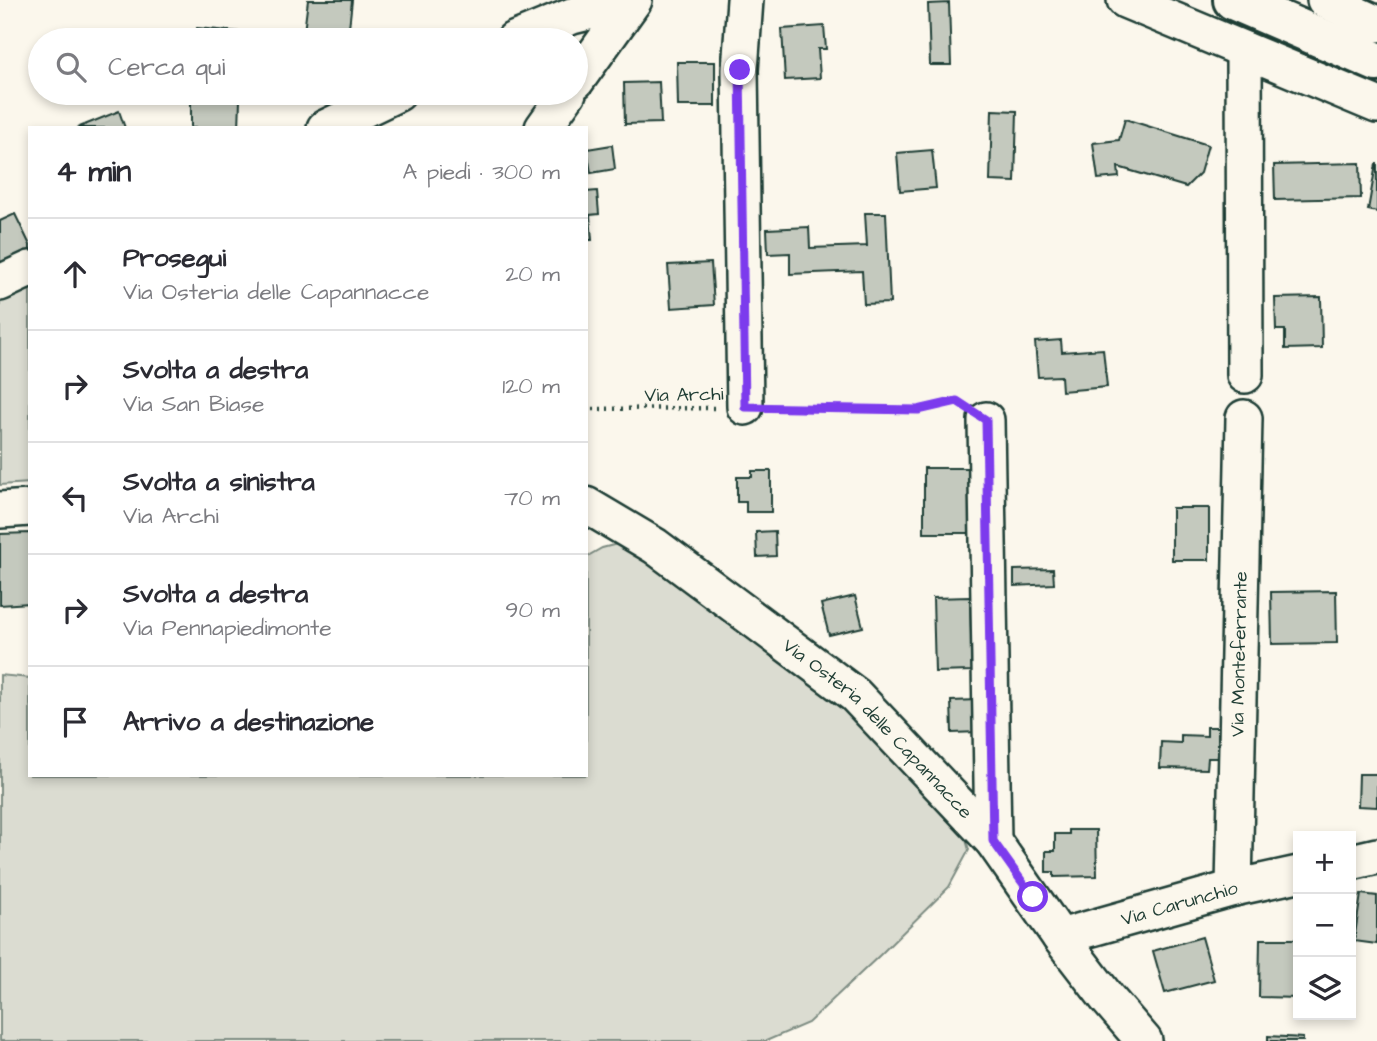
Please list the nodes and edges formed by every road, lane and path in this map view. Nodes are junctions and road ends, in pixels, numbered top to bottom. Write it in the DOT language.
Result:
graph roads {
  1 [pos="634,0"];
  2 [pos="745,0"];
  3 [pos="1125,0"];
  4 [pos="1233,0"];
  5 [pos="1325,0"];
  6 [pos="1377,24"];
  7 [pos="543,28"];
  8 [pos="1244,50"];
  9 [pos="1377,62"];
  10 [pos="588,65"];
  11 [pos="373,105"];
  12 [pos="559,105"];
  13 [pos="1377,105"];
  14 [pos="329,126"];
  15 [pos="544,126"];
  16 [pos="28,270"];
  17 [pos="0,283"];
  18 [pos="1245,375"];
  19 [pos="745,407"];
  20 [pos="588,409"];
  21 [pos="1244,418"];
  22 [pos="986,420"];
  23 [pos="588,506"];
  24 [pos="28,508"];
  25 [pos="0,510"];
  26 [pos="993,841"];
  27 [pos="1377,856"];
  28 [pos="1356,861"];
  29 [pos="1293,875"];
  30 [pos="1234,888"];
  31 [pos="1060,937"];
  32 [pos="1144,1041"];
  1 -- 7 [label="street"];
  1 -- 10 [label="street"];
  2 -- 19 [label="street"];
  3 -- 8 [label="street"];
  4 -- 9 [label="main road"];
  5 -- 6 [label="street"];
  8 -- 13 [label="street"];
  8 -- 18 [label="street"];
  11 -- 14 [label="street"];
  12 -- 15 [label="street"];
  16 -- 17 [label="street"];
  19 -- 20 [label="path, Via Archi"];
  19 -- 22 [label="path, Via Archi"];
  21 -- 30 [label="street, Via Monteferrante"];
  22 -- 26 [label="street"];
  23 -- 26 [label="street, Via Osteria delle Capannacce"];
  24 -- 25 [label="street"];
  26 -- 31 [label="street, Via Osteria delle Capannacce"];
  27 -- 28 [label="street"];
  29 -- 30 [label="street, Via Carunchio"];
  30 -- 31 [label="street, Via Carunchio"];
  31 -- 32 [label="street, Via Osteria delle Capannacce"];
}
